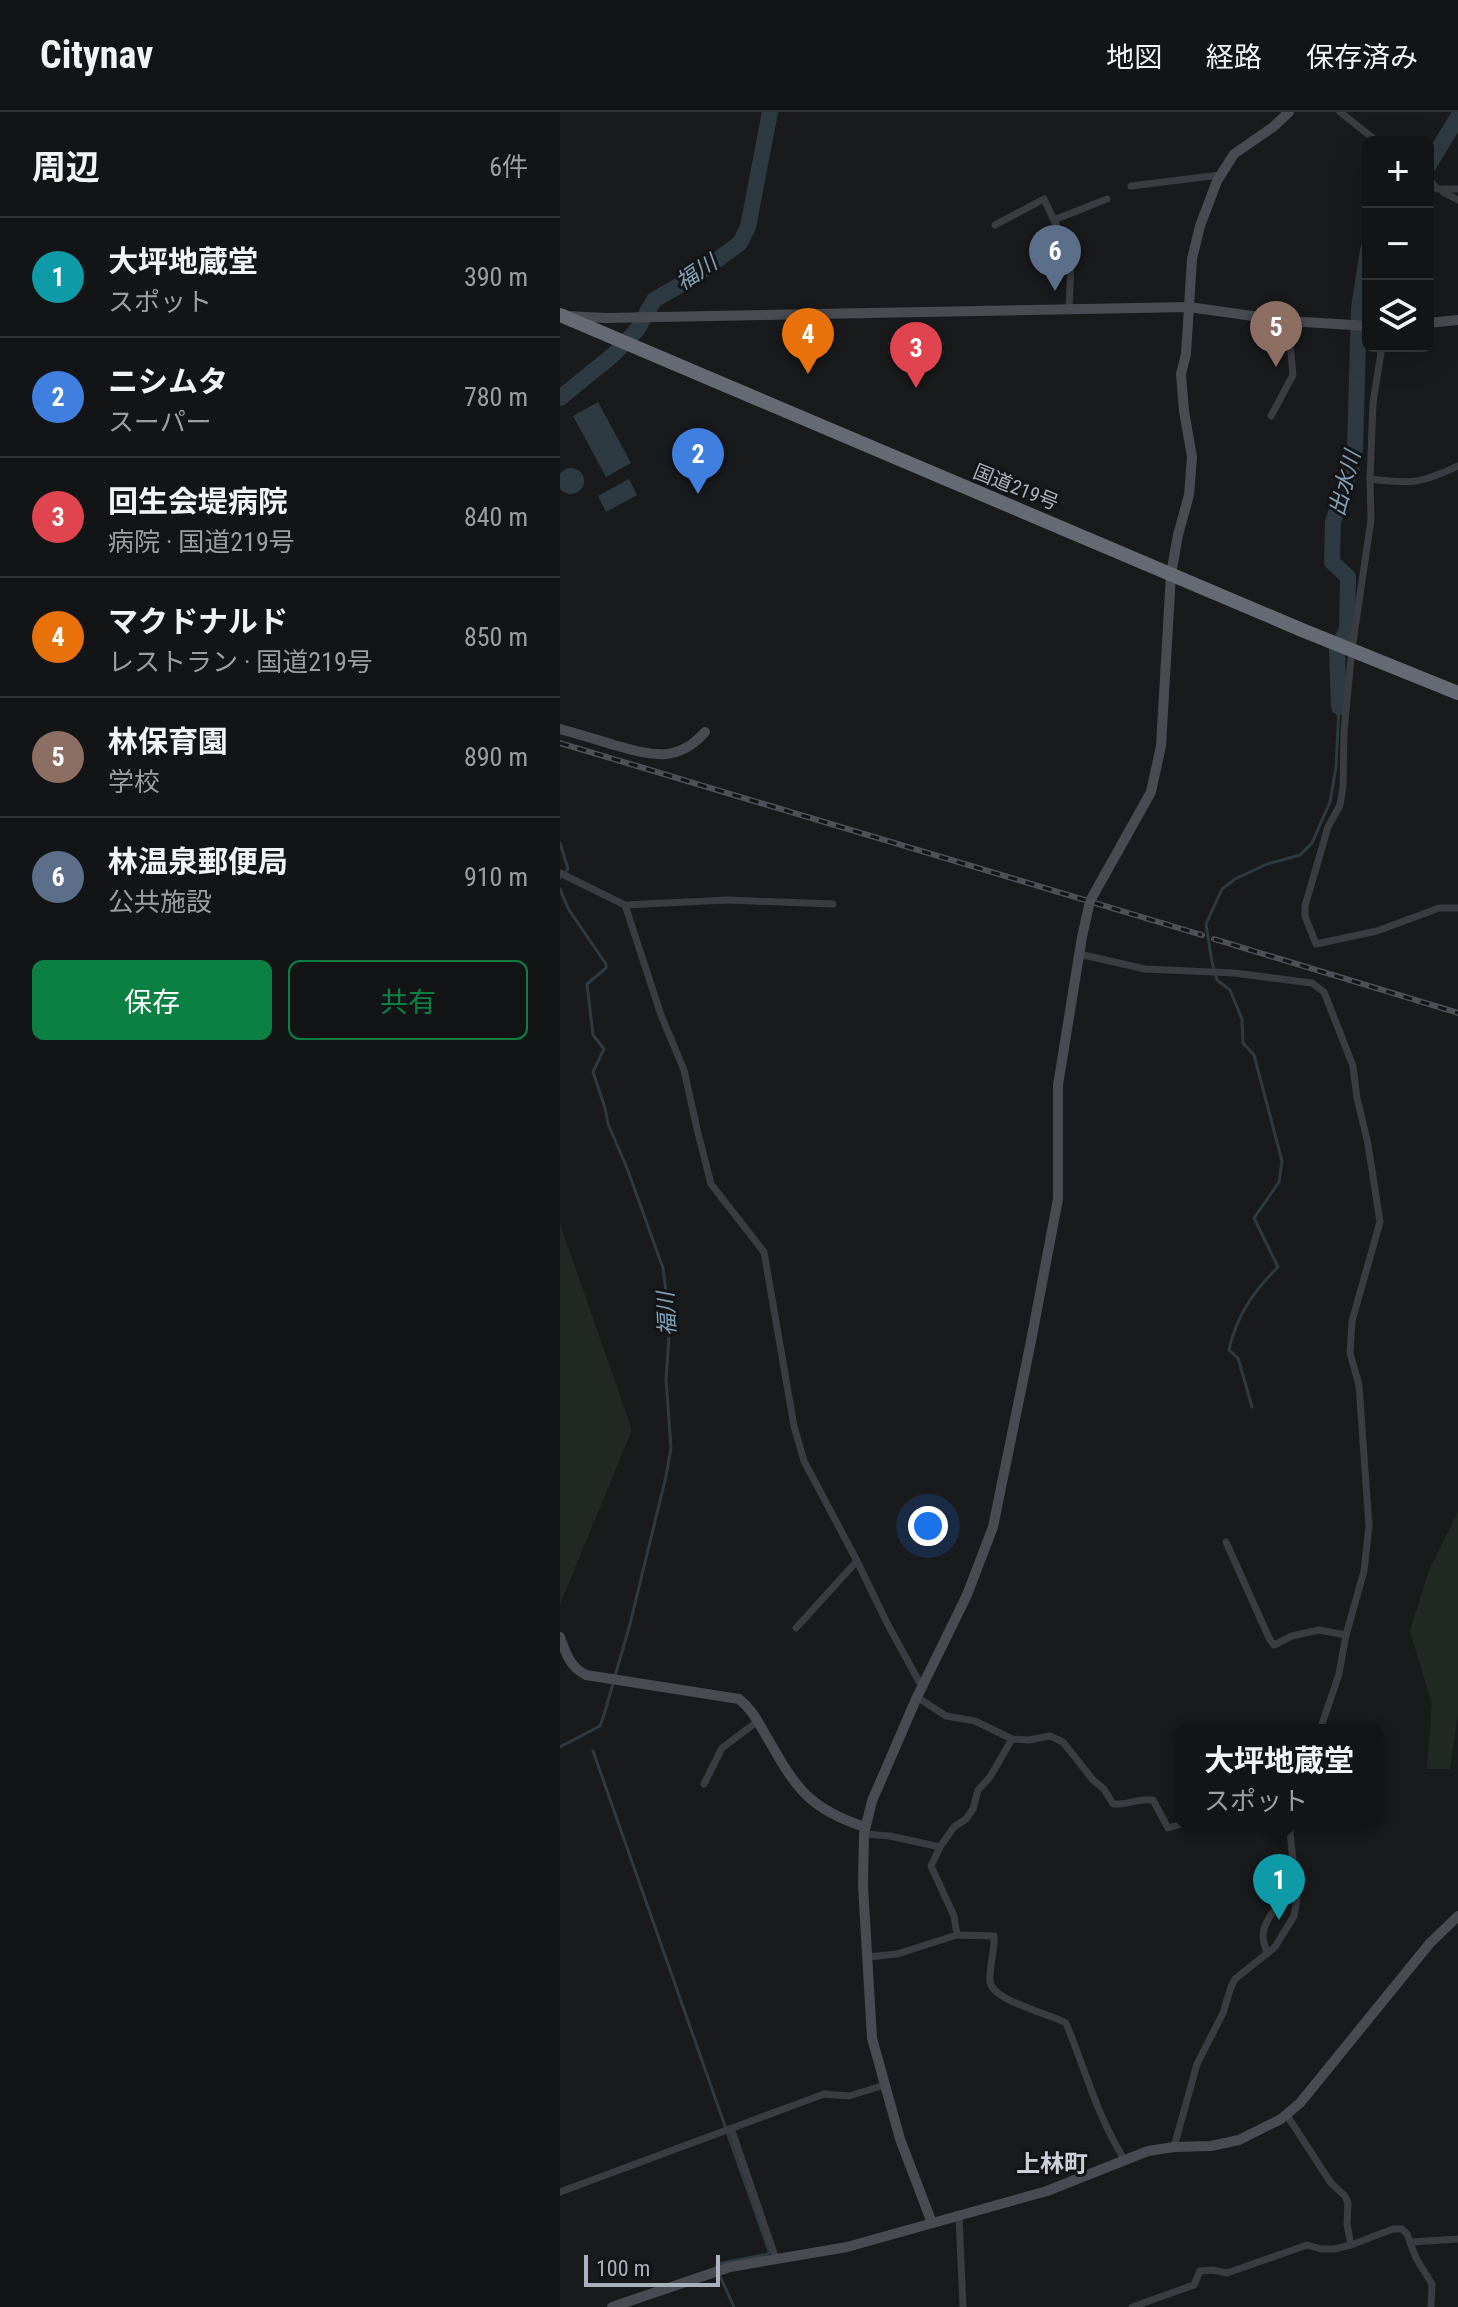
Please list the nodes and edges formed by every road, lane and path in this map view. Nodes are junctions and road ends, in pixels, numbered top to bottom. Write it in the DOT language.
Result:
graph roads {
  1 [pos="1289,112"];
  2 [pos="1340,112"];
  3 [pos="1370,136"];
  4 [pos="1220,175"];
  5 [pos="1434,185"];
  6 [pos="1131,186"];
  7 [pos="1437,189"];
  8 [pos="1458,189"];
  9 [pos="1107,199"];
  10 [pos="1458,200"];
  11 [pos="1054,220"];
  12 [pos="995,225"];
  13 [pos="1189,307"];
  14 [pos="1069,308"];
  15 [pos="560,315"];
  16 [pos="606,318"];
  17 [pos="1458,320"];
  18 [pos="1288,321"];
  19 [pos="1434,322"];
  20 [pos="1362,326"];
  21 [pos="611,337"];
  22 [pos="1381,352"];
  23 [pos="1271,416"];
  24 [pos="1458,466"];
  25 [pos="1370,479"];
  26 [pos="1171,574"];
  27 [pos="1352,649"];
  28 [pos="1458,693"];
  29 [pos="560,729"];
  30 [pos="705,732"];
  31 [pos="560,873"];
  32 [pos="833,904"];
  33 [pos="625,905"];
  34 [pos="1458,908"];
  35 [pos="1079,954"];
  36 [pos="1226,1542"];
  37 [pos="857,1561"];
  38 [pos="796,1628"];
  39 [pos="1346,1635"];
  40 [pos="560,1637"];
  41 [pos="919,1692"];
  42 [pos="758,1721"];
  43 [pos="1322,1724"];
  44 [pos="1012,1739"];
  45 [pos="704,1784"];
  46 [pos="1175,1826"];
  47 [pos="1290,1828"];
  48 [pos="865,1831"];
  49 [pos="940,1847"];
  50 [pos="1296,1886"];
  51 [pos="1458,1916"];
  52 [pos="957,1935"];
  53 [pos="1267,1954"];
  54 [pos="868,1957"];
  55 [pos="885,2085"];
  56 [pos="1286,2114"];
  57 [pos="731,2128"];
  58 [pos="1174,2147"];
  59 [pos="1124,2159"];
  60 [pos="560,2192"];
  61 [pos="959,2216"];
  62 [pos="932,2223"];
  63 [pos="1458,2239"];
  64 [pos="1411,2242"];
  65 [pos="1351,2245"];
  66 [pos="776,2259"];
  67 [pos="618,2306"];
  68 [pos="963,2307"];
  69 [pos="1132,2307"];
  70 [pos="1431,2307"];
  1 -- 4 [label="street"];
  2 -- 3 [label="street"];
  4 -- 6 [label="street"];
  4 -- 13 [label="street"];
  5 -- 7 [label="street"];
  7 -- 8 [label="street"];
  7 -- 10 [label="street"];
  9 -- 11 [label="street"];
  11 -- 12 [label="street"];
  11 -- 14 [label="street"];
  13 -- 14 [label="street"];
  13 -- 18 [label="street"];
  13 -- 26 [label="street"];
  14 -- 16 [label="street"];
  15 -- 16 [label="street"];
  15 -- 21 [label="highway, 国道219号"];
  16 -- 21 [label="street"];
  17 -- 19 [label="street"];
  18 -- 20 [label="street"];
  18 -- 23 [label="street"];
  21 -- 26 [label="highway, 国道219号"];
  22 -- 25 [label="street"];
  24 -- 25 [label="street"];
  25 -- 27 [label="street"];
  26 -- 27 [label="highway, 国道219号"];
  26 -- 35 [label="street"];
  27 -- 28 [label="highway, 国道219号"];
  27 -- 34 [label="street"];
  29 -- 30 [label="street"];
  31 -- 33 [label="street"];
  32 -- 33 [label="street"];
  33 -- 37 [label="street"];
  35 -- 39 [label="street"];
  35 -- 41 [label="street"];
  36 -- 39 [label="street"];
  37 -- 38 [label="street"];
  37 -- 41 [label="street"];
  39 -- 43 [label="street"];
  40 -- 42 [label="street"];
  41 -- 44 [label="street"];
  41 -- 48 [label="street"];
  42 -- 45 [label="street"];
  42 -- 48 [label="street"];
  44 -- 46 [label="street"];
  44 -- 49 [label="street"];
  47 -- 50 [label="street"];
  48 -- 49 [label="street"];
  48 -- 54 [label="street"];
  49 -- 52 [label="street"];
  50 -- 53 [label="street"];
  50 -- 53 [label="street"];
  51 -- 56 [label="street"];
  52 -- 54 [label="street"];
  52 -- 59 [label="street"];
  53 -- 58 [label="street"];
  54 -- 55 [label="street"];
  55 -- 57 [label="street"];
  55 -- 62 [label="street"];
  56 -- 58 [label="street"];
  56 -- 65 [label="street"];
  57 -- 60 [label="street"];
  57 -- 66 [label="street"];
  58 -- 59 [label="street"];
  59 -- 61 [label="street"];
  61 -- 62 [label="street"];
  61 -- 68 [label="street"];
  62 -- 66 [label="street"];
  63 -- 64 [label="street"];
  64 -- 65 [label="street"];
  64 -- 70 [label="street"];
  65 -- 69 [label="street"];
  66 -- 67 [label="street"];
}
